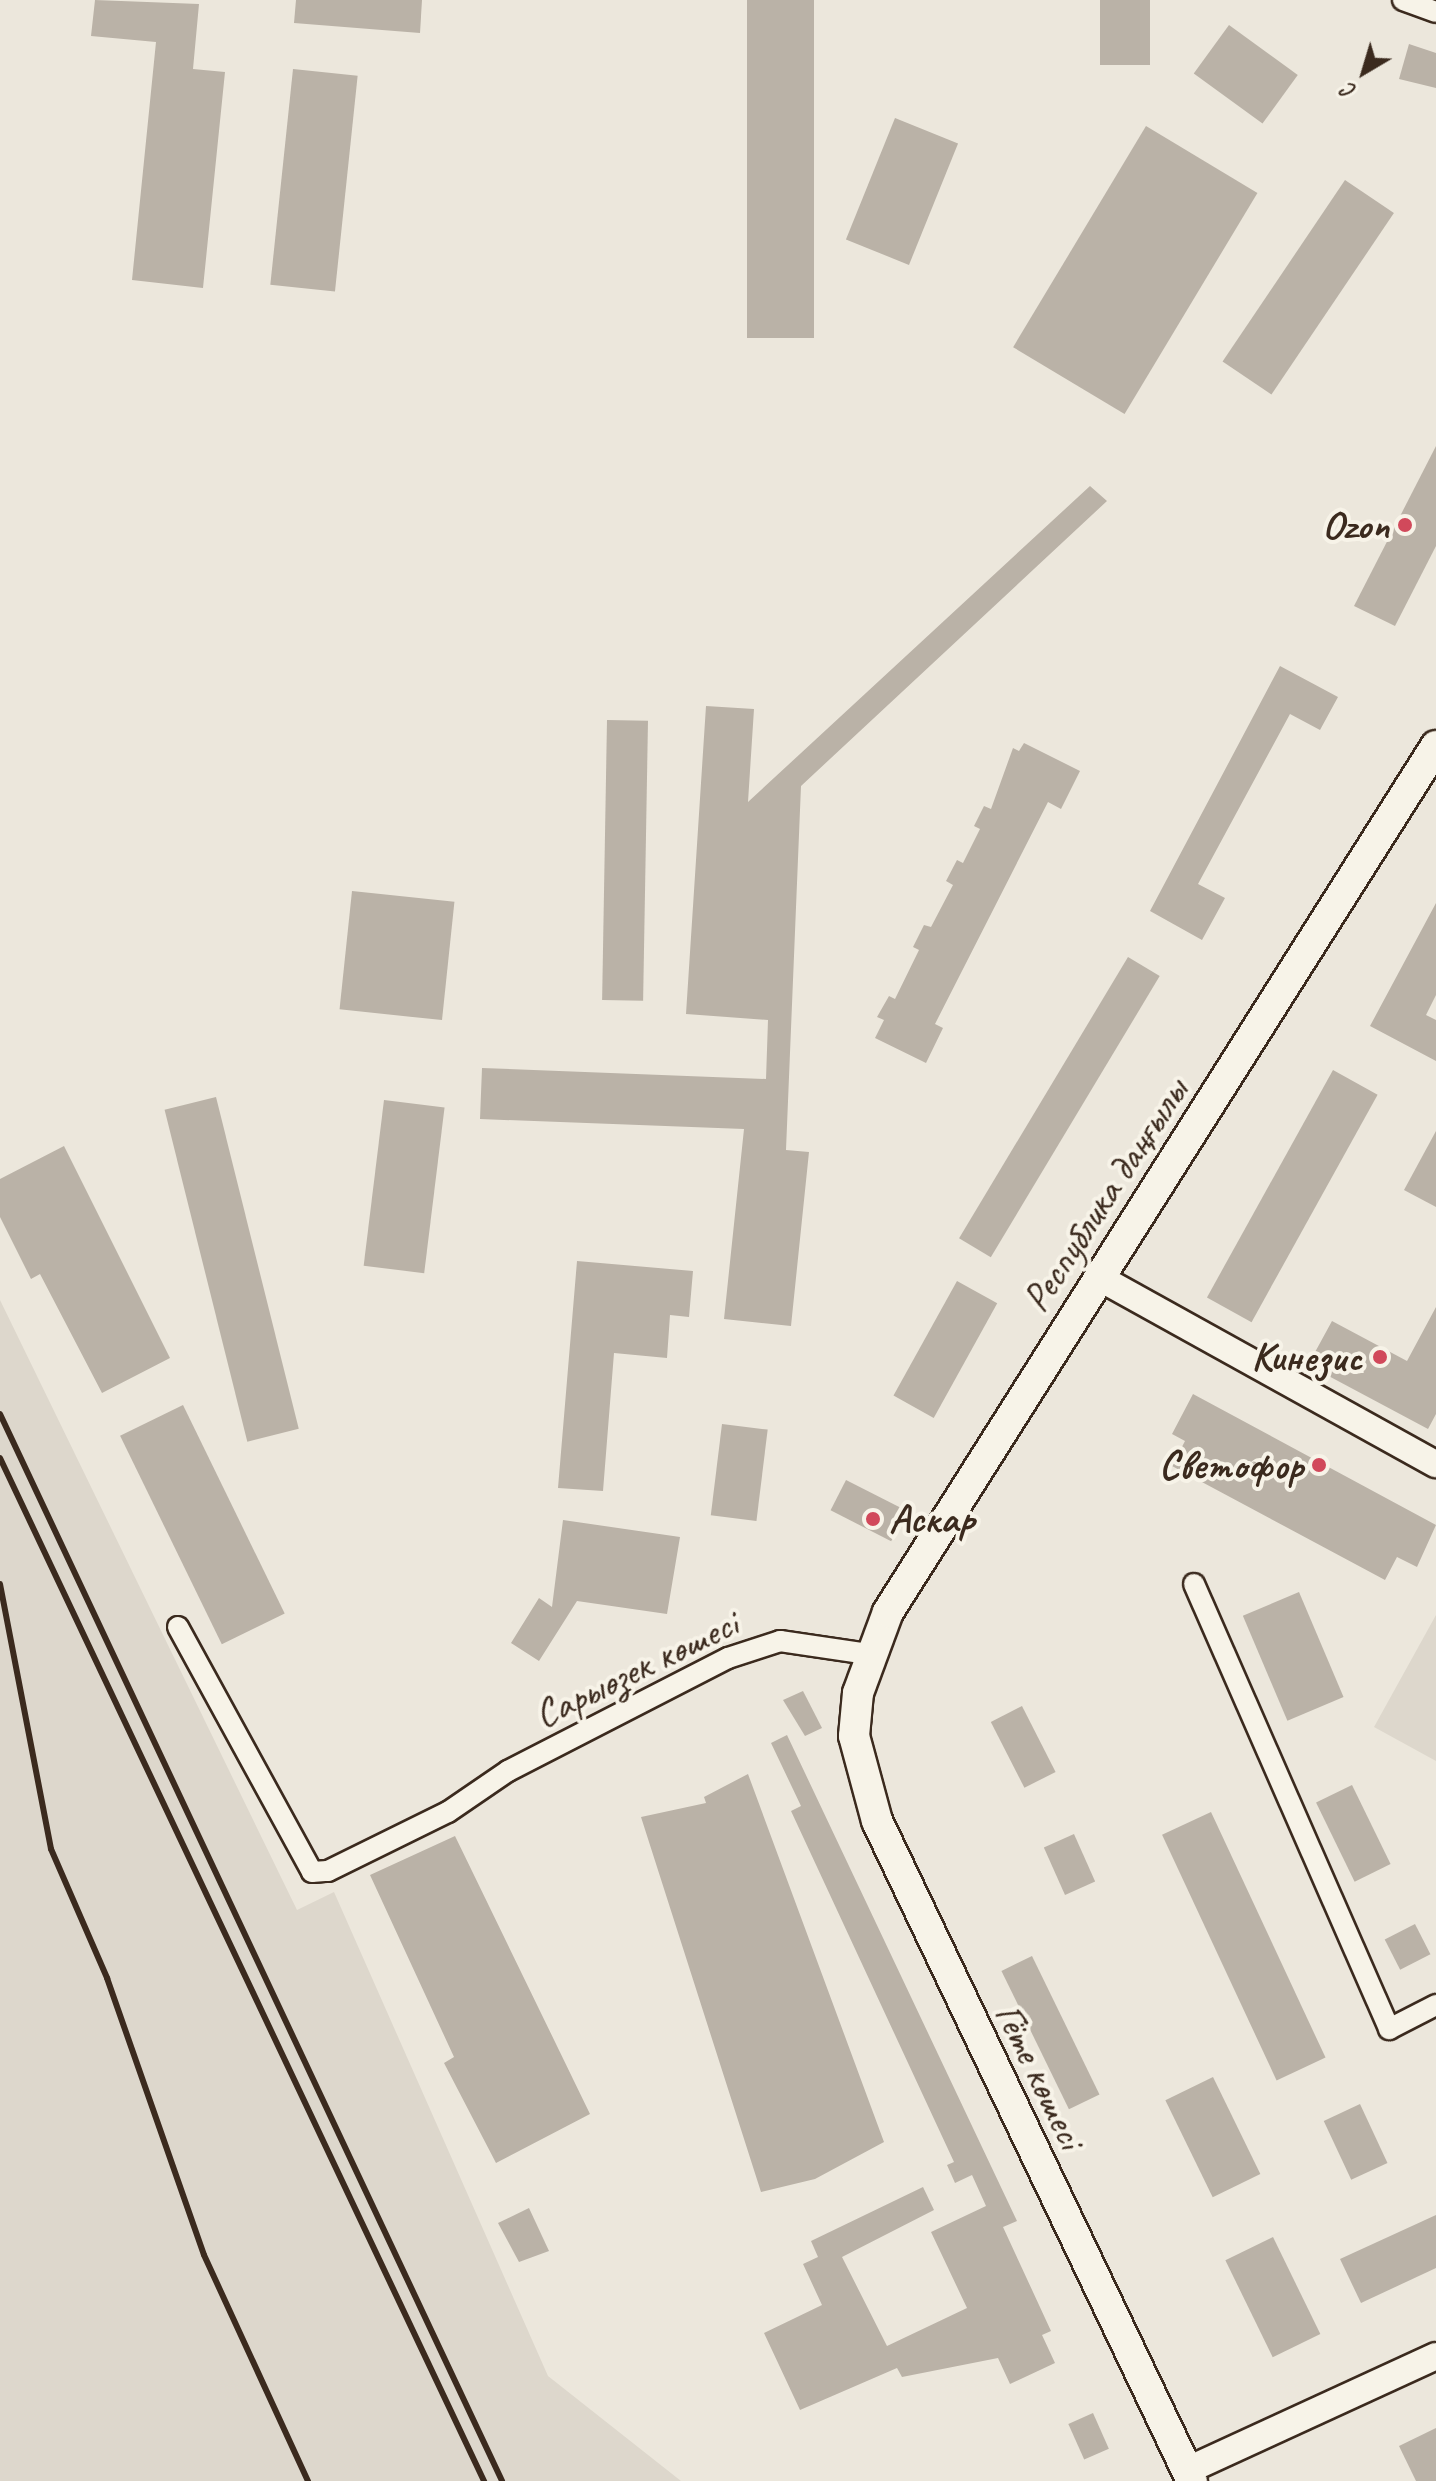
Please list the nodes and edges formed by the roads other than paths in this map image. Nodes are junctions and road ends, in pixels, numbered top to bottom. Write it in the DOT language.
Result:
graph roads {
  1 [pos="1403,0"];
  2 [pos="1436,12"];
  3 [pos="1436,746"];
  4 [pos="1098,1277"];
  5 [pos="1436,1464"];
  6 [pos="1194,1584"];
  7 [pos="178,1627"];
  8 [pos="868,1654"];
  9 [pos="858,1693"];
  10 [pos="1436,2005"];
  11 [pos="1436,2356"];
  12 [pos="1189,2476"];
  1 -- 2 [label="street"];
  3 -- 4 [label="main road, Республика даңғылы"];
  4 -- 5 [label="street"];
  4 -- 8 [label="main road, Республика даңғылы"];
  6 -- 10 [label="street"];
  7 -- 8 [label="street, Сарыөзек көшесі"];
  8 -- 9 [label="main road, Республика даңғылы"];
  9 -- 12 [label="main road, Гёте көшесі"];
  11 -- 12 [label="street"];
}
